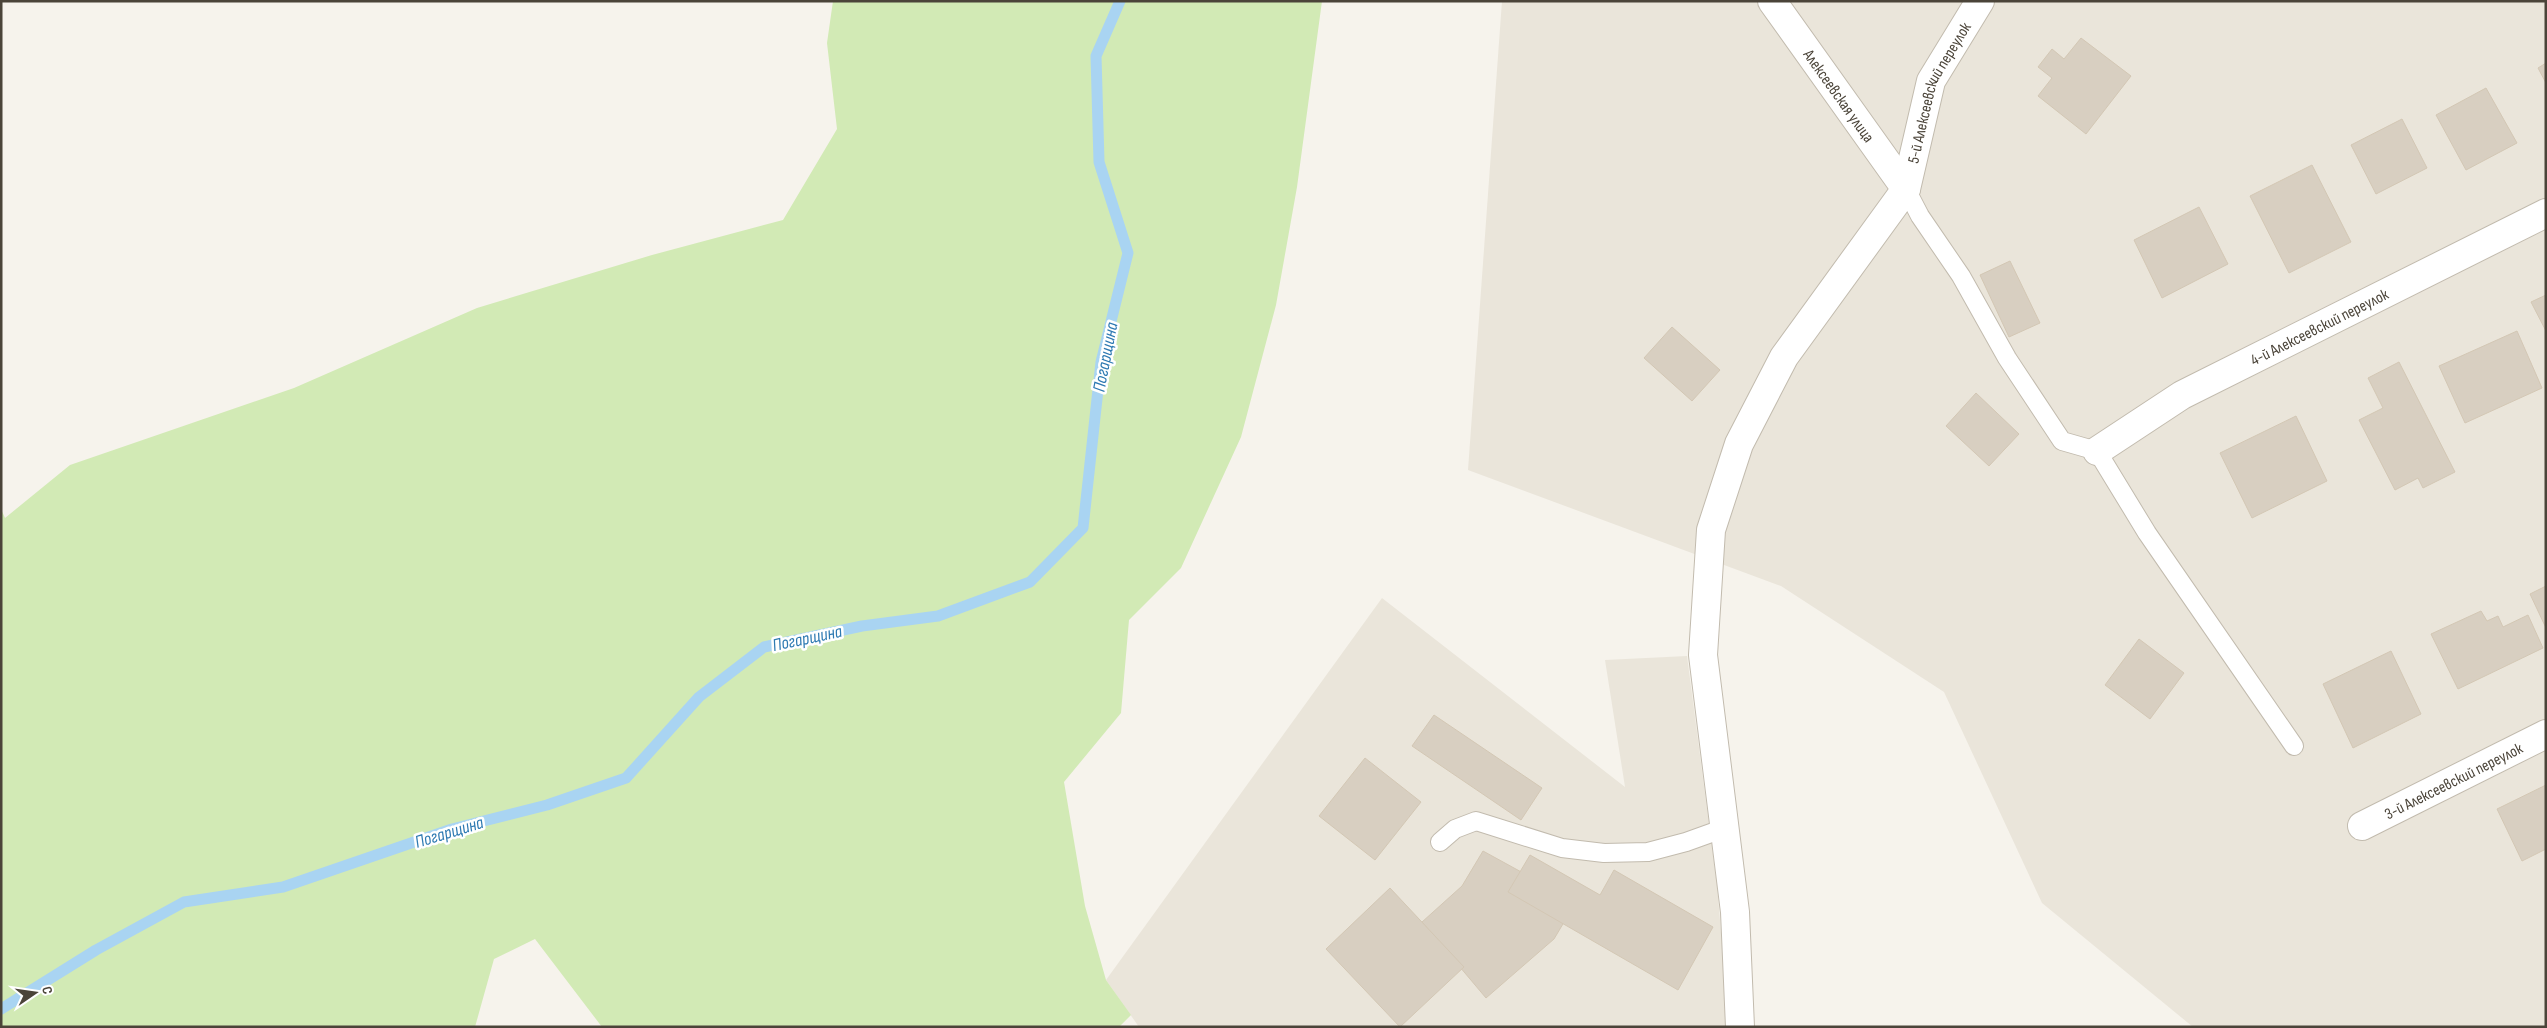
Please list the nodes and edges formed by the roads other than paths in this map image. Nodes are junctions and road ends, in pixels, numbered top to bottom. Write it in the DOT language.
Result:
graph roads {
  1 [pos="1772,1"];
  2 [pos="1980,1"];
  3 [pos="1906,189"];
  4 [pos="2546,213"];
  5 [pos="2097,451"];
  6 [pos="2546,734"];
  7 [pos="2294,746"];
  8 [pos="2362,826"];
  9 [pos="1725,828"];
  10 [pos="1440,842"];
  11 [pos="1740,1027"];
  1 -- 3 [label="street, Алексеевская улица"];
  2 -- 3 [label="street, 5-й Алексеевский переулок"];
  3 -- 5 [label="lane"];
  3 -- 9 [label="street"];
  4 -- 5 [label="street, 4-й Алексеевский переулок"];
  5 -- 7 [label="lane"];
  6 -- 8 [label="street, 3-й Алексеевский переулок"];
  9 -- 10 [label="lane"];
  9 -- 11 [label="street"];
}
